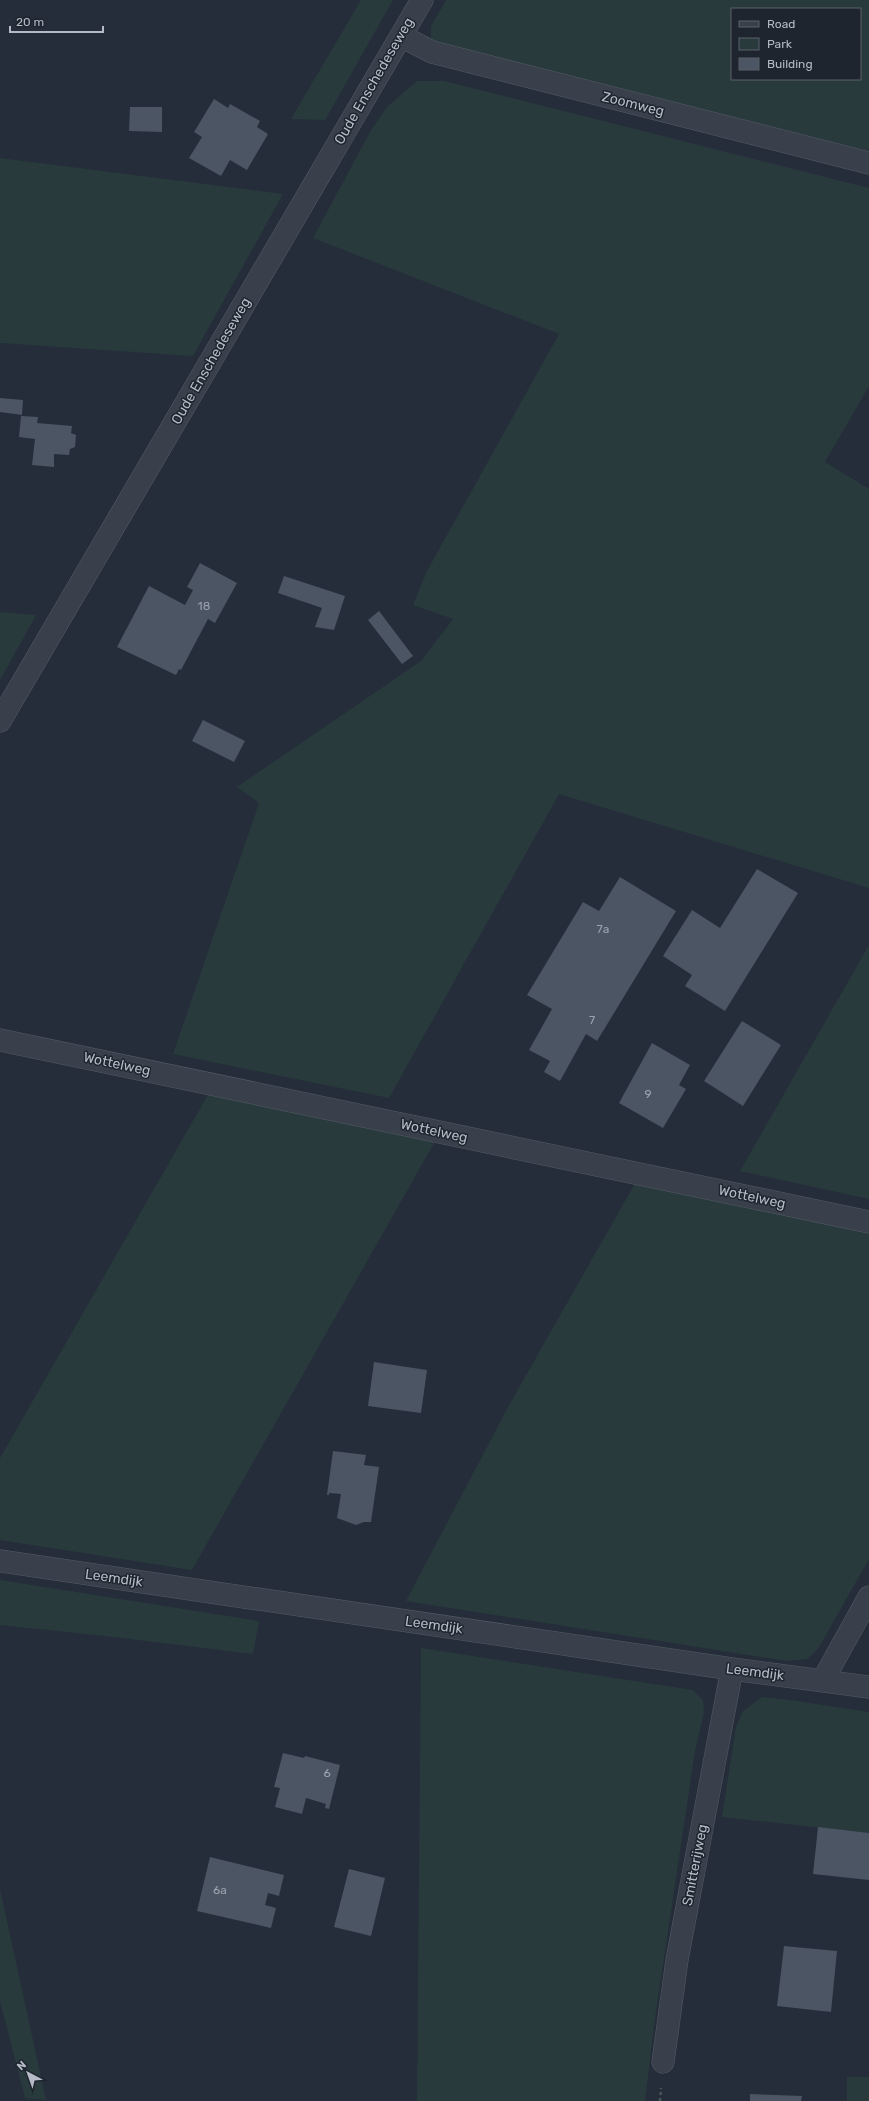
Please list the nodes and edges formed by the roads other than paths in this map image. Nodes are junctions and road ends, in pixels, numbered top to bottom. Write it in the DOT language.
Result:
graph roads {
  1 [pos="422,0"];
  2 [pos="401,36"];
  3 [pos="869,163"];
  4 [pos="0,721"];
  5 [pos="0,1040"];
  6 [pos="869,1222"];
  7 [pos="0,1561"];
  8 [pos="869,1597"];
  9 [pos="732,1669"];
  10 [pos="826,1681"];
  11 [pos="869,1687"];
  12 [pos="663,2062"];
  1 -- 2 [label="street, Oude Enschedeseweg"];
  2 -- 3 [label="street, Zoomweg"];
  2 -- 4 [label="street, Oude Enschedeseweg"];
  5 -- 6 [label="street, Wottelweg"];
  7 -- 9 [label="street, Leemdijk"];
  8 -- 10 [label="street"];
  9 -- 10 [label="street, Leemdijk"];
  9 -- 12 [label="street, Smitterijweg"];
  10 -- 11 [label="street, Leemdijk"];
}
